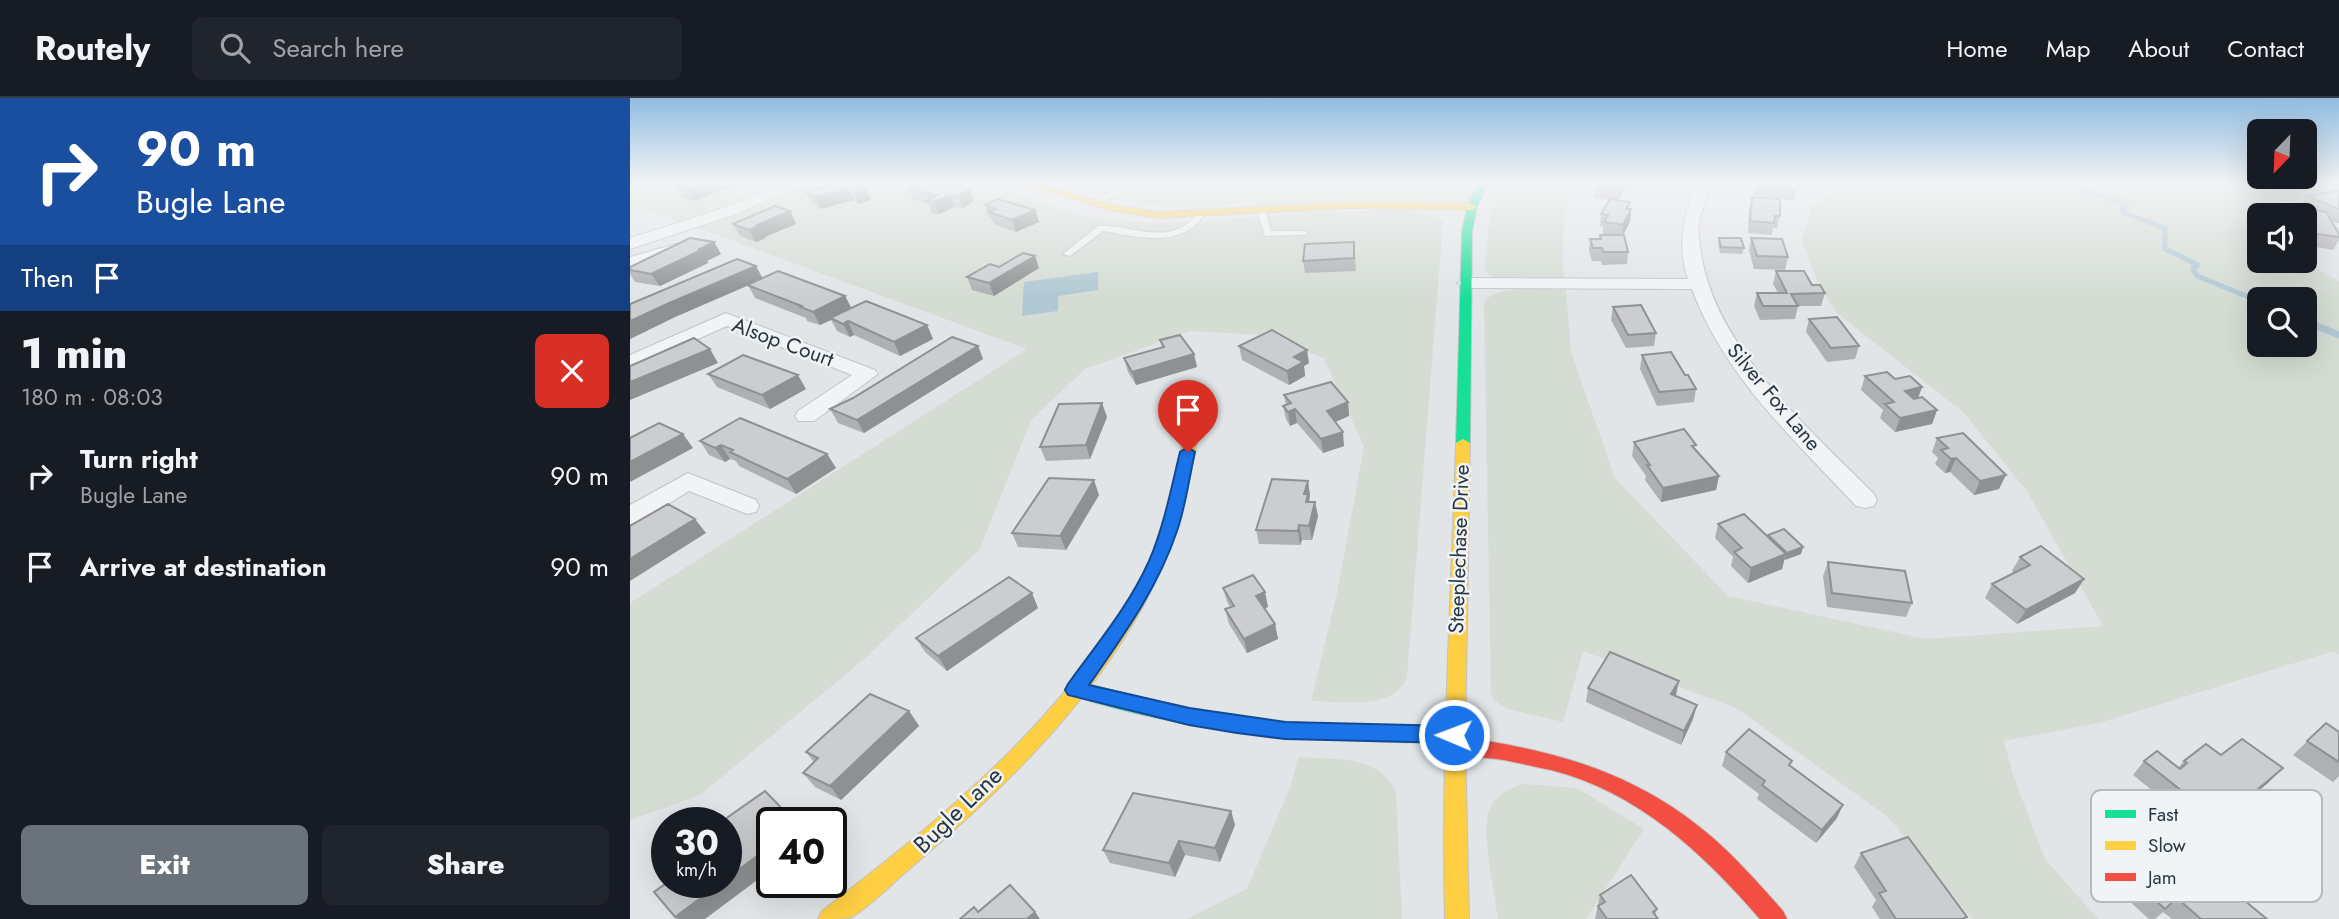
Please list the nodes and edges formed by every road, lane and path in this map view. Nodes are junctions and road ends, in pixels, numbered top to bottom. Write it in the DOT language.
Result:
graph roads {
  1 [pos="699,221"];
  2 [pos="1195,221"];
  3 [pos="1264,221"];
  4 [pos="1469,221"];
  5 [pos="1691,221"];
  6 [pos="1304,233"];
  7 [pos="630,244"];
  8 [pos="675,249"];
  9 [pos="1068,254"];
  10 [pos="630,263"];
  11 [pos="1466,283"];
  12 [pos="1696,284"];
  13 [pos="630,363"];
  14 [pos="806,416"];
  15 [pos="1192,427"];
  16 [pos="1865,500"];
  17 [pos="747,506"];
  18 [pos="630,516"];
  19 [pos="1075,690"];
  20 [pos="1454,740"];
  21 [pos="830,919"];
  22 [pos="1457,919"];
  23 [pos="1775,919"];
  1 -- 7 [label="street"];
  2 -- 9 [label="lane"];
  3 -- 6 [label="lane"];
  4 -- 11 [label="street, Steeplechase Drive"];
  5 -- 12 [label="street, Silver Fox Lane"];
  8 -- 10 [label="street"];
  11 -- 12 [label="street"];
  11 -- 20 [label="street, Steeplechase Drive"];
  12 -- 16 [label="street, Silver Fox Lane"];
  13 -- 14 [label="street, Alsop Court"];
  15 -- 19 [label="street, Bugle Lane"];
  17 -- 18 [label="street"];
  19 -- 20 [label="street"];
  19 -- 21 [label="street, Bugle Lane"];
  20 -- 22 [label="street, Steeplechase Drive"];
  20 -- 23 [label="street"];
}
